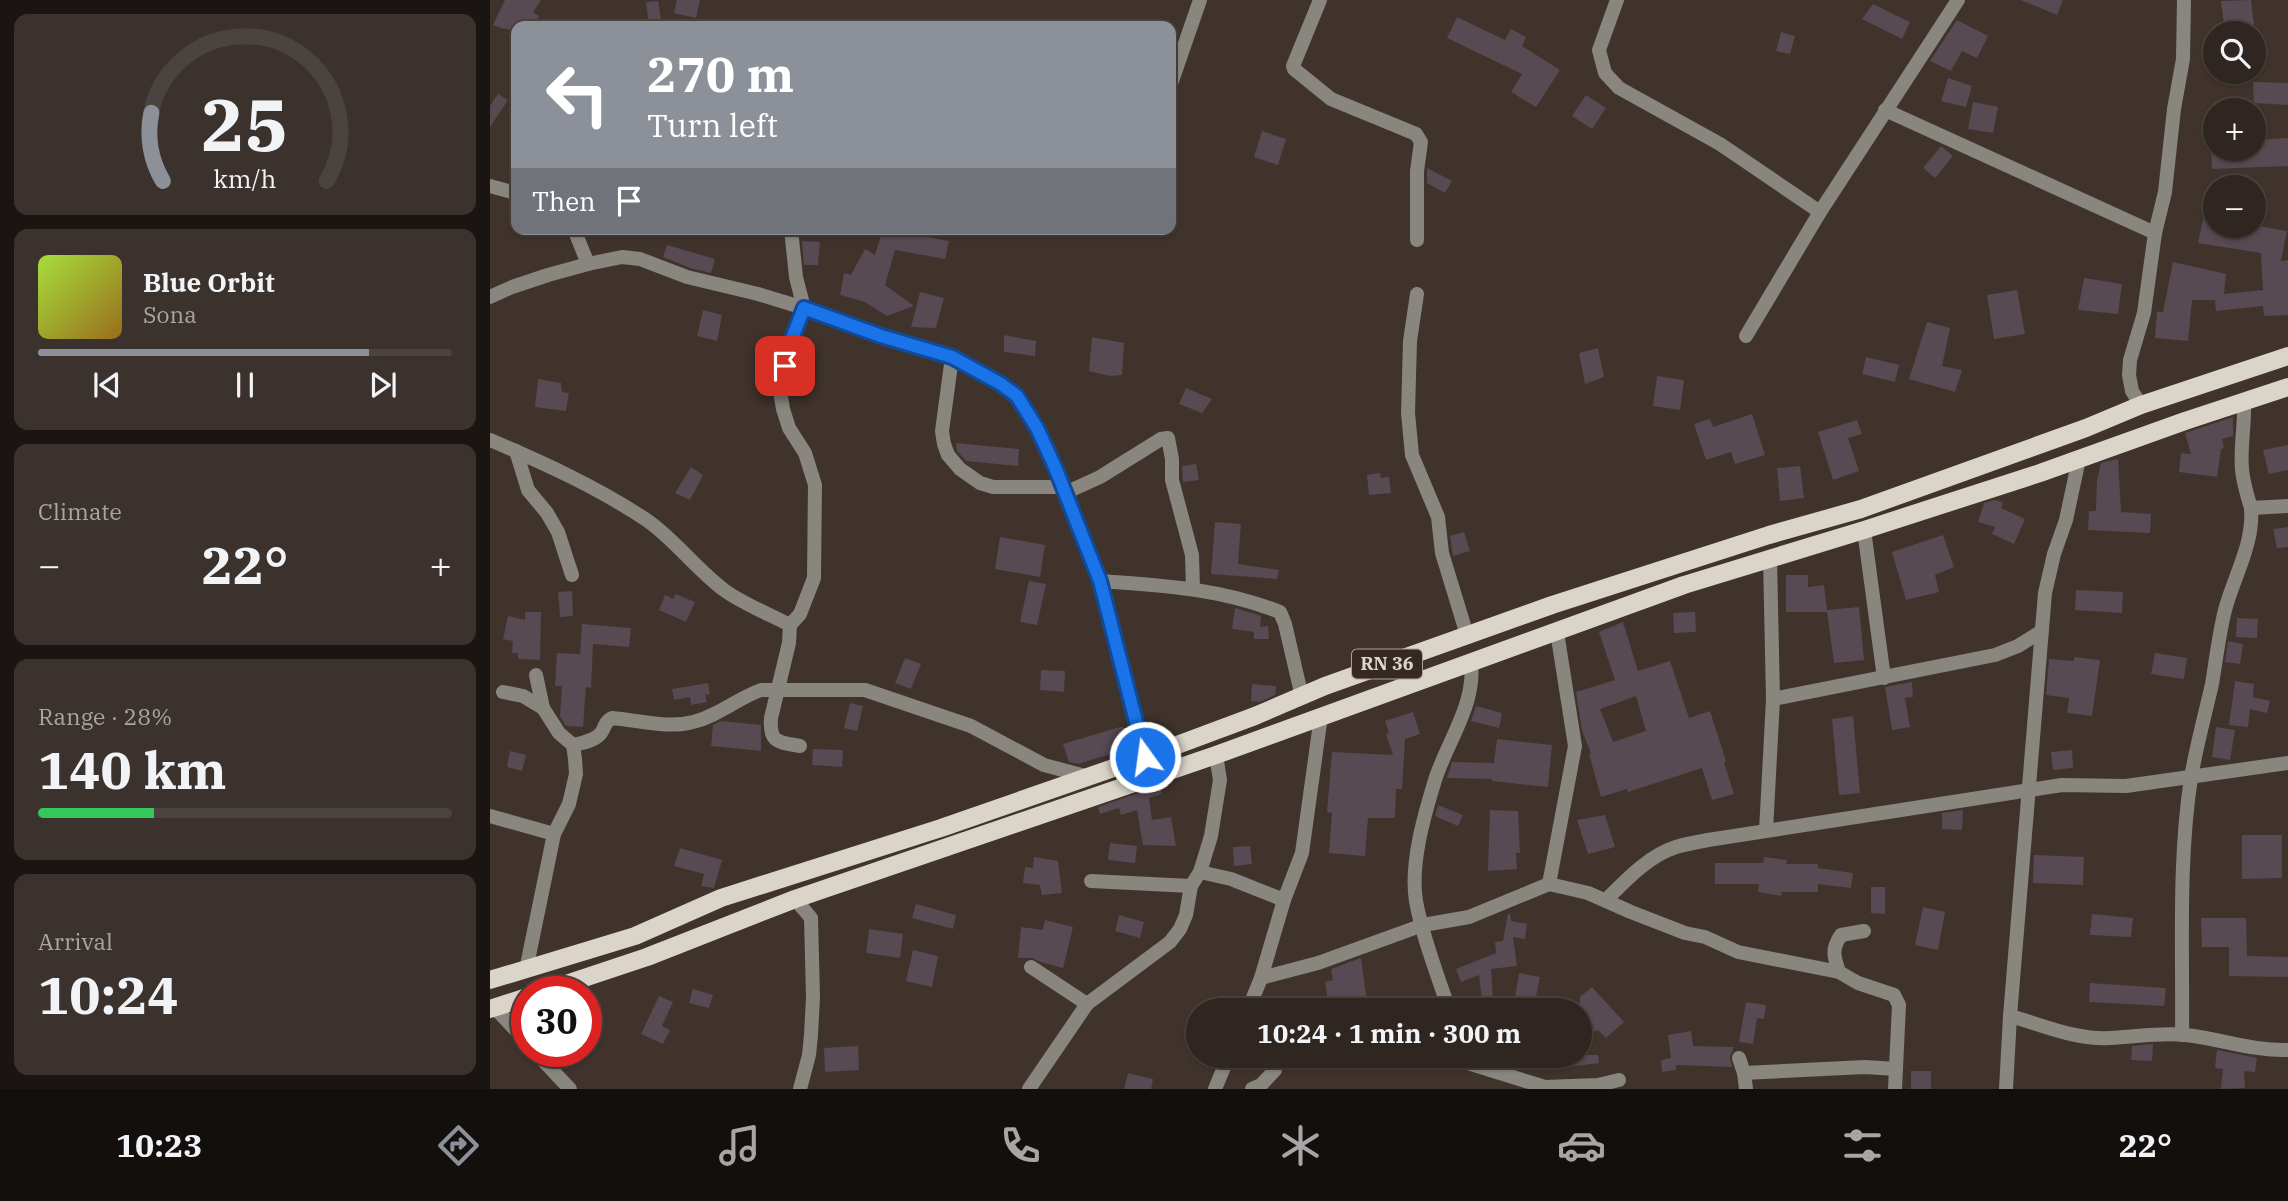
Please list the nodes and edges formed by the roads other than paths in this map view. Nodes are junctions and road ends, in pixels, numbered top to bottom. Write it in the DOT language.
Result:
graph roads {
  1 [pos="1200,0"];
  2 [pos="1320,0"];
  3 [pos="1617,0"];
  4 [pos="1958,0"];
  5 [pos="2184,0"];
  6 [pos="1176,70"];
  7 [pos="1885,110"];
  8 [pos="490,186"];
  9 [pos="511,192"];
  10 [pos="1820,212"];
  11 [pos="2155,233"];
  12 [pos="576,235"];
  13 [pos="792,235"];
  14 [pos="1417,240"];
  15 [pos="588,264"];
  16 [pos="1417,295"];
  17 [pos="490,297"];
  18 [pos="804,308"];
  19 [pos="1745,336"];
  20 [pos="2288,356"];
  21 [pos="952,357"];
  22 [pos="2288,387"];
  23 [pos="2244,402"];
  24 [pos="2141,405"];
  25 [pos="490,440"];
  26 [pos="516,452"];
  27 [pos="2080,459"];
  28 [pos="1064,490"];
  29 [pos="2288,506"];
  30 [pos="2251,508"];
  31 [pos="1864,530"];
  32 [pos="1770,559"];
  33 [pos="572,575"];
  34 [pos="1100,581"];
  35 [pos="1193,588"];
  36 [pos="790,625"];
  37 [pos="2042,631"];
  38 [pos="1557,632"];
  39 [pos="1467,635"];
  40 [pos="1471,663"];
  41 [pos="536,675"];
  42 [pos="1884,678"];
  43 [pos="778,690"];
  44 [pos="503,692"];
  45 [pos="1302,697"];
  46 [pos="1773,699"];
  47 [pos="544,708"];
  48 [pos="1321,716"];
  49 [pos="573,746"];
  50 [pos="800,746"];
  51 [pos="1216,755"];
  52 [pos="1145,757"];
  53 [pos="2288,763"];
  54 [pos="1089,777"];
  55 [pos="2191,778"];
  56 [pos="2029,790"];
  57 [pos="490,816"];
  58 [pos="1766,831"];
  59 [pos="554,834"];
  60 [pos="1200,872"];
  61 [pos="1091,881"];
  62 [pos="1549,884"];
  63 [pos="1191,886"];
  64 [pos="795,899"];
  65 [pos="1284,900"];
  66 [pos="1606,900"];
  67 [pos="1423,925"];
  68 [pos="1864,931"];
  69 [pos="1031,967"];
  70 [pos="526,970"];
  71 [pos="1839,972"];
  72 [pos="590,976"];
  73 [pos="1261,978"];
  74 [pos="490,980"];
  75 [pos="1253,998"];
  76 [pos="1445,998"];
  77 [pos="511,1002"];
  78 [pos="1087,1004"];
  79 [pos="492,1009"];
  80 [pos="2010,1016"];
  81 [pos="511,1027"];
  82 [pos="2182,1034"];
  83 [pos="2288,1050"];
  84 [pos="1739,1058"];
  85 [pos="550,1067"];
  86 [pos="1223,1068"];
  87 [pos="1484,1068"];
  88 [pos="1896,1069"];
  89 [pos="1275,1070"];
  90 [pos="1744,1073"];
  91 [pos="1619,1080"];
  92 [pos="570,1089"];
  93 [pos="800,1089"];
  94 [pos="1029,1089"];
  95 [pos="1214,1089"];
  96 [pos="1252,1089"];
  97 [pos="1746,1089"];
  98 [pos="1895,1089"];
  99 [pos="2006,1089"];
  1 -- 6 [label="street"];
  2 -- 14 [label="street"];
  3 -- 10 [label="street"];
  4 -- 7 [label="street"];
  5 -- 11 [label="street"];
  7 -- 10 [label="street"];
  7 -- 11 [label="street"];
  8 -- 9 [label="street"];
  10 -- 19 [label="street"];
  11 -- 24 [label="street"];
  12 -- 15 [label="street"];
  13 -- 18 [label="street"];
  15 -- 17 [label="street"];
  15 -- 18 [label="street"];
  16 -- 39 [label="street"];
  18 -- 21 [label="street"];
  18 -- 36 [label="street"];
  20 -- 24 [label="main road, RN 36"];
  21 -- 28 [label="street"];
  21 -- 28 [label="street"];
  22 -- 23 [label="main road, RN 36"];
  23 -- 27 [label="main road, RN 36"];
  23 -- 30 [label="street"];
  24 -- 39 [label="main road, RN 36"];
  25 -- 26 [label="street"];
  26 -- 33 [label="street"];
  26 -- 36 [label="street"];
  27 -- 31 [label="main road, RN 36"];
  27 -- 37 [label="street"];
  28 -- 34 [label="street"];
  28 -- 35 [label="street"];
  29 -- 30 [label="street"];
  30 -- 55 [label="street"];
  31 -- 32 [label="main road, RN 36"];
  31 -- 42 [label="street"];
  32 -- 38 [label="main road, RN 36"];
  32 -- 46 [label="street"];
  34 -- 35 [label="street"];
  34 -- 52 [label="street"];
  35 -- 45 [label="street"];
  36 -- 43 [label="street"];
  37 -- 42 [label="street"];
  37 -- 56 [label="street"];
  38 -- 40 [label="main road, RN 36"];
  38 -- 62 [label="street"];
  39 -- 45 [label="main road, RN 36"];
  40 -- 48 [label="main road, RN 36"];
  40 -- 67 [label="street"];
  41 -- 47 [label="street"];
  42 -- 46 [label="street"];
  43 -- 49 [label="street"];
  43 -- 50 [label="street"];
  43 -- 54 [label="street"];
  44 -- 47 [label="street"];
  45 -- 52 [label="main road, RN 36"];
  46 -- 58 [label="street"];
  47 -- 49 [label="street"];
  48 -- 51 [label="main road, RN 36"];
  48 -- 65 [label="street"];
  49 -- 59 [label="street"];
  51 -- 60 [label="street"];
  51 -- 64 [label="main road, RN 36"];
  52 -- 54 [label="main road, RN 36"];
  53 -- 55 [label="street"];
  54 -- 70 [label="main road, RN 36"];
  55 -- 56 [label="street"];
  55 -- 82 [label="street"];
  56 -- 58 [label="street"];
  56 -- 80 [label="street"];
  57 -- 59 [label="street"];
  58 -- 66 [label="street"];
  59 -- 70 [label="street"];
  60 -- 63 [label="street"];
  60 -- 65 [label="street"];
  61 -- 63 [label="street"];
  62 -- 66 [label="street"];
  62 -- 67 [label="street"];
  63 -- 78 [label="street"];
  64 -- 72 [label="main road, RN 36"];
  64 -- 93 [label="street"];
  65 -- 73 [label="street"];
  66 -- 71 [label="street"];
  67 -- 73 [label="street"];
  67 -- 76 [label="street"];
  68 -- 71 [label="street"];
  69 -- 78 [label="street"];
  70 -- 74 [label="main road, RN 36"];
  71 -- 88 [label="street"];
  73 -- 75 [label="street"];
  77 -- 79 [label="main road"];
  78 -- 94 [label="street"];
  79 -- 81 [label="street"];
  80 -- 82 [label="street"];
  80 -- 99 [label="street"];
  82 -- 83 [label="street"];
  84 -- 90 [label="street"];
  85 -- 92 [label="street"];
  86 -- 95 [label="street"];
  87 -- 91 [label="street"];
  88 -- 90 [label="street"];
  88 -- 98 [label="street"];
  89 -- 96 [label="street"];
  90 -- 97 [label="street"];
}
